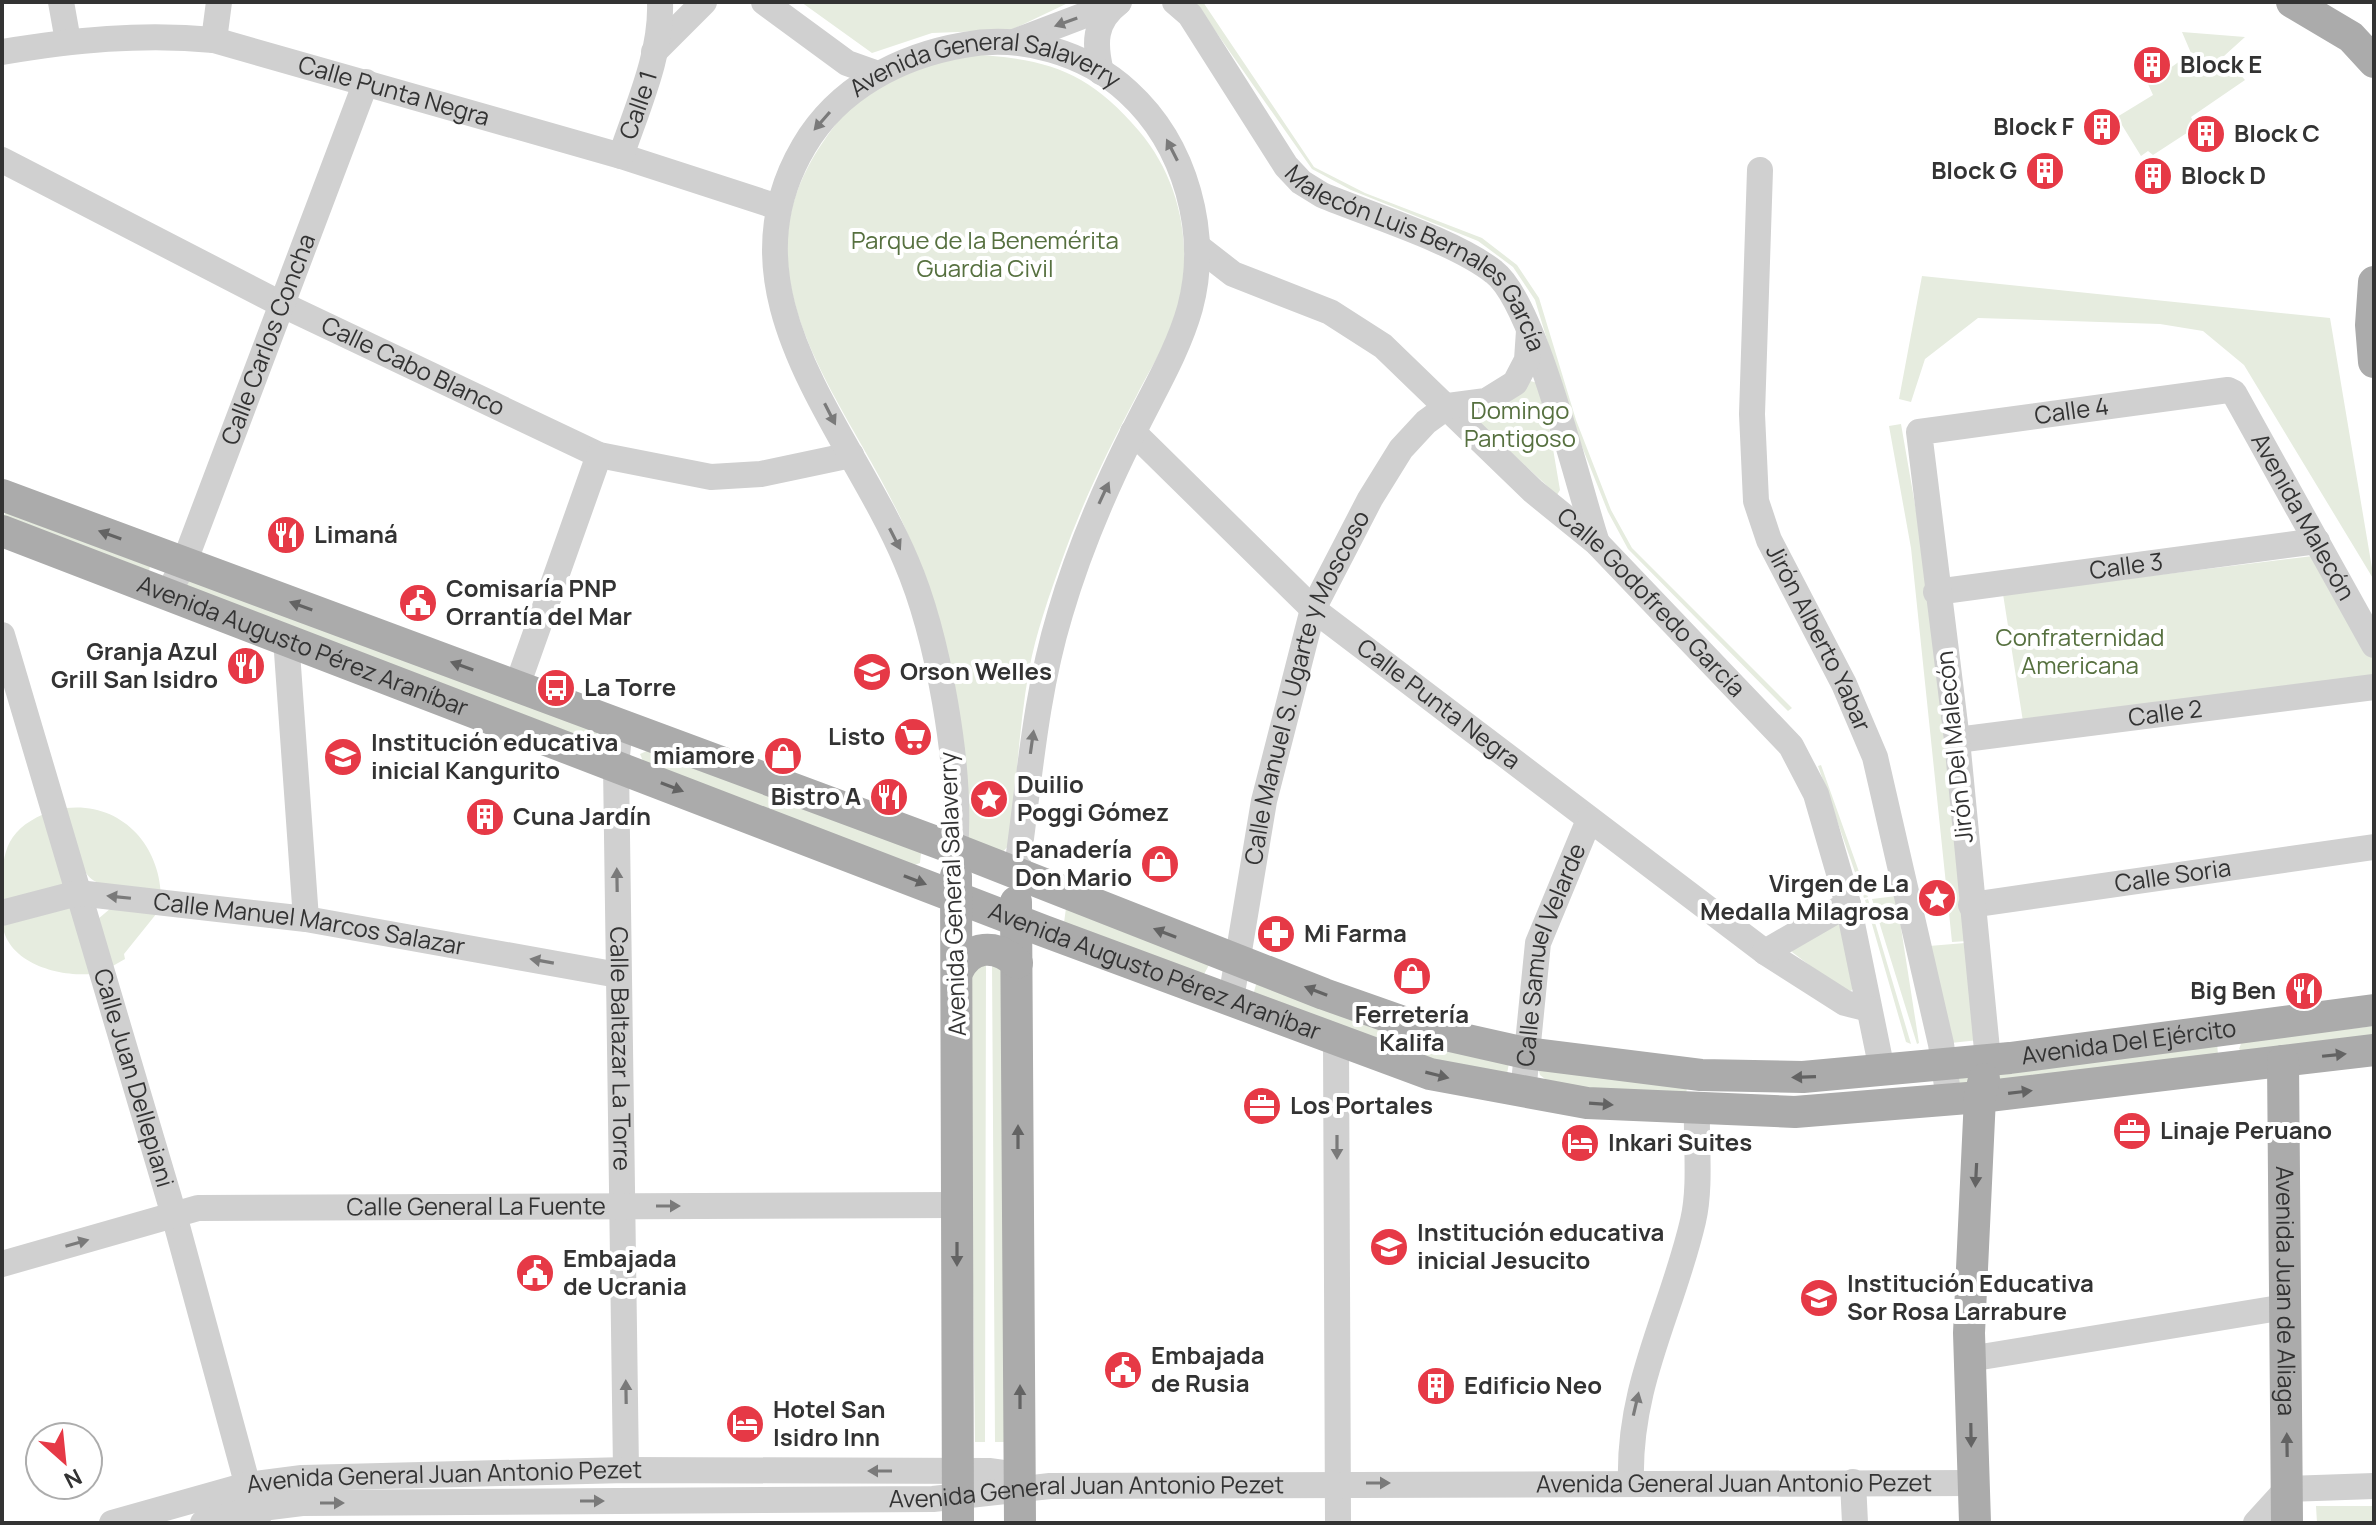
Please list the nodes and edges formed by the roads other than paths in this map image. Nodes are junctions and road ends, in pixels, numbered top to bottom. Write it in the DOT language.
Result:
graph roads {
  1 [pos="61,2"];
  2 [pos="219,2"];
  3 [pos="660,2"];
  4 [pos="704,2"];
  5 [pos="764,2"];
  6 [pos="1119,2"];
  7 [pos="1175,2"];
  8 [pos="2292,2"];
  9 [pos="214,40"];
  10 [pos="68,41"];
  11 [pos="1013,42"];
  12 [pos="2,52"];
  13 [pos="654,52"];
  14 [pos="2374,62"];
  15 [pos="1101,72"];
  16 [pos="870,80"];
  17 [pos="366,82"];
  18 [pos="621,156"];
  19 [pos="2,160"];
  20 [pos="1760,170"];
  21 [pos="778,207"];
  22 [pos="1197,246"];
  23 [pos="1233,274"];
  24 [pos="2374,282"];
  25 [pos="1194,288"];
  26 [pos="281,304"];
  27 [pos="1529,331"];
  28 [pos="2374,362"];
  29 [pos="2228,390"];
  30 [pos="1448,406"];
  31 [pos="1133,432"];
  32 [pos="1916,435"];
  33 [pos="599,455"];
  34 [pos="851,455"];
  35 [pos="2,495"];
  36 [pos="2,531"];
  37 [pos="2317,541"];
  38 [pos="1597,543"];
  39 [pos="184,563"];
  40 [pos="1936,592"];
  41 [pos="168,594"];
  42 [pos="1313,609"];
  43 [pos="374,633"];
  44 [pos="286,638"];
  45 [pos="3,645"];
  46 [pos="2374,645"];
  47 [pos="362,668"];
  48 [pos="517,686"];
  49 [pos="2374,687"];
  50 [pos="620,725"];
  51 [pos="1957,740"];
  52 [pos="616,766"];
  53 [pos="1589,820"];
  54 [pos="2374,847"];
  55 [pos="955,849"];
  56 [pos="1016,875"];
  57 [pos="78,893"];
  58 [pos="957,896"];
  59 [pos="1848,904"];
  60 [pos="1971,905"];
  61 [pos="2,913"];
  62 [pos="306,919"];
  63 [pos="1016,920"];
  64 [pos="1765,952"];
  65 [pos="1238,961"];
  66 [pos="1017,963"];
  67 [pos="957,972"];
  68 [pos="618,975"];
  69 [pos="1231,999"];
  70 [pos="1869,1009"];
  71 [pos="2374,1010"];
  72 [pos="2244,1027"];
  73 [pos="1336,1041"];
  74 [pos="2374,1050"];
  75 [pos="1525,1053"];
  76 [pos="1988,1060"];
  77 [pos="2283,1061"];
  78 [pos="1944,1064"];
  79 [pos="2245,1065"];
  80 [pos="1882,1070"];
  81 [pos="1523,1093"];
  82 [pos="1964,1098"];
  83 [pos="1887,1106"];
  84 [pos="1697,1110"];
  85 [pos="957,1205"];
  86 [pos="624,1206"];
  87 [pos="174,1215"];
  88 [pos="2,1264"];
  89 [pos="2285,1307"];
  90 [pos="1969,1359"];
  91 [pos="626,1470"];
  92 [pos="1020,1482"];
  93 [pos="1631,1482"];
  94 [pos="1853,1482"];
  95 [pos="1972,1483"];
  96 [pos="1338,1484"];
  97 [pos="2374,1486"];
  98 [pos="2287,1489"];
  99 [pos="958,1497"];
  100 [pos="253,1505"];
  101 [pos="627,1512"];
  102 [pos="112,1523"];
  103 [pos="203,1523"];
  104 [pos="1020,1523"];
  105 [pos="1338,1523"];
  106 [pos="1855,1523"];
  107 [pos="1975,1523"];
  108 [pos="2256,1523"];
  109 [pos="2287,1523"];
  1 -- 10 [label="street"];
  2 -- 9 [label="street"];
  3 -- 13 [label="street, Calle 1"];
  4 -- 13 [label="street, Calle 1"];
  5 -- 16 [label="street"];
  6 -- 11 [label="street, one-way"];
  6 -- 15 [label="street"];
  7 -- 27 [label="street, Malecón Luis Bernales García"];
  8 -- 14 [label="main road"];
  9 -- 10 [label="street, Calle Punta Negra"];
  9 -- 17 [label="street, Calle Punta Negra"];
  10 -- 12 [label="street, Calle Punta Negra"];
  11 -- 15 [label="street, Avenida General Salaverry"];
  11 -- 16 [label="street, Avenida General Salaverry"];
  13 -- 18 [label="street, Calle 1"];
  22 -- 15 [label="street, Avenida General Salaverry, one-way"];
  16 -- 21 [label="street, Avenida General Salaverry, one-way"];
  17 -- 18 [label="street, Calle Punta Negra"];
  17 -- 26 [label="street, Calle Carlos Concha"];
  18 -- 21 [label="street, Calle Punta Negra"];
  19 -- 26 [label="street, Calle Cabo Blanco"];
  20 -- 78 [label="street, Jirón Alberto Yabar"];
  21 -- 34 [label="street, Avenida General Salaverry, one-way"];
  22 -- 23 [label="street, Calle Godofredo García"];
  22 -- 25 [label="street, Avenida General Salaverry"];
  23 -- 25 [label="street"];
  23 -- 30 [label="street, Calle Godofredo García"];
  24 -- 28 [label="main road"];
  25 -- 31 [label="street, Avenida General Salaverry"];
  26 -- 33 [label="street, Calle Cabo Blanco"];
  26 -- 39 [label="street, Calle Carlos Concha"];
  27 -- 30 [label="street"];
  27 -- 38 [label="street, Malecón Luis Bernales García"];
  29 -- 32 [label="street, Calle 4"];
  29 -- 37 [label="street, Avenida Malecón"];
  30 -- 38 [label="street, Calle Godofredo García"];
  30 -- 42 [label="street, Calle Manuel S. Ugarte y Moscoso"];
  31 -- 42 [label="street, Calle Punta Negra"];
  56 -- 31 [label="street, Avenida General Salaverry, one-way"];
  32 -- 40 [label="street, Jirón Del Malecón"];
  33 -- 34 [label="street, Calle Cabo Blanco"];
  33 -- 48 [label="street"];
  34 -- 55 [label="street, Avenida General Salaverry, one-way"];
  39 -- 35 [label="main road, Avenida Augusto Pérez Araníbar, one-way"];
  36 -- 41 [label="main road, Avenida Augusto Pérez Araníbar"];
  37 -- 40 [label="street, Calle 3"];
  37 -- 46 [label="street, Avenida Malecón"];
  38 -- 59 [label="street, Calle Godofredo García"];
  39 -- 41 [label="street, Calle Carlos Concha"];
  43 -- 39 [label="main road, Avenida Augusto Pérez Araníbar, one-way"];
  40 -- 51 [label="street, Jirón Del Malecón"];
  41 -- 44 [label="main road, Avenida Augusto Pérez Araníbar"];
  42 -- 53 [label="street, Calle Punta Negra"];
  42 -- 65 [label="street, Calle Manuel S. Ugarte y Moscoso"];
  43 -- 47 [label="main road"];
  48 -- 43 [label="main road, Avenida Augusto Pérez Araníbar, one-way"];
  44 -- 47 [label="main road, Avenida Augusto Pérez Araníbar"];
  44 -- 62 [label="street"];
  45 -- 57 [label="street, Calle Juan Dellepiani"];
  47 -- 52 [label="main road, Avenida Augusto Pérez Araníbar"];
  48 -- 50 [label="main road, Avenida Augusto Pérez Araníbar"];
  49 -- 51 [label="street, Calle 2"];
  50 -- 52 [label="street, Calle Baltazar La Torre"];
  50 -- 55 [label="main road, Avenida Augusto Pérez Araníbar"];
  51 -- 60 [label="street, Jirón Del Malecón"];
  52 -- 58 [label="main road, Avenida Augusto Pérez Araníbar, one-way"];
  68 -- 52 [label="street, Calle Baltazar La Torre, one-way"];
  53 -- 64 [label="street, Calle Punta Negra"];
  53 -- 75 [label="street, Calle Samuel Velarde"];
  54 -- 60 [label="street, Calle Soria"];
  55 -- 56 [label="main road, Avenida Augusto Pérez Araníbar"];
  55 -- 58 [label="main road, Avenida General Salaverry"];
  56 -- 63 [label="main road, Avenida General Salaverry"];
  65 -- 56 [label="main road, Avenida Augusto Pérez Araníbar, one-way"];
  57 -- 61 [label="street, Calle Manuel Marcos Salazar"];
  62 -- 57 [label="street, Calle Manuel Marcos Salazar, one-way"];
  57 -- 87 [label="street, Calle Juan Dellepiani"];
  58 -- 63 [label="main road, Avenida Augusto Pérez Araníbar"];
  58 -- 67 [label="main road, Avenida General Salaverry"];
  59 -- 64 [label="street"];
  59 -- 70 [label="street, Calle Godofredo García"];
  60 -- 76 [label="street, Jirón Del Malecón"];
  68 -- 62 [label="street, Calle Manuel Marcos Salazar, one-way"];
  63 -- 66 [label="main road, Avenida General Salaverry"];
  63 -- 69 [label="main road, Avenida Augusto Pérez Araníbar"];
  64 -- 70 [label="street, Calle Punta Negra"];
  65 -- 69 [label="street, Calle Manuel S. Ugarte y Moscoso"];
  75 -- 65 [label="main road, Avenida Augusto Pérez Araníbar, one-way"];
  66 -- 67 [label="main road"];
  92 -- 66 [label="main road, Avenida General Salaverry, one-way"];
  67 -- 85 [label="main road, Avenida General Salaverry"];
  68 -- 86 [label="street, Calle Baltazar La Torre"];
  69 -- 73 [label="main road, Avenida Augusto Pérez Araníbar"];
  70 -- 80 [label="street, Calle Godofredo García"];
  71 -- 72 [label="main road, Avenida Del Ejército"];
  72 -- 76 [label="main road, Avenida Del Ejército"];
  72 -- 79 [label="main road"];
  73 -- 81 [label="main road, Avenida Augusto Pérez Araníbar, one-way"];
  73 -- 96 [label="street, one-way"];
  77 -- 74 [label="main road, Avenida Del Ejército, one-way"];
  80 -- 75 [label="main road, Avenida Augusto Pérez Araníbar, one-way"];
  75 -- 81 [label="street, Calle Samuel Velarde"];
  76 -- 78 [label="main road, Avenida Del Ejército"];
  76 -- 82 [label="main road"];
  77 -- 79 [label="main road, Avenida Del Ejército"];
  77 -- 89 [label="main road, Avenida Juan de Aliaga"];
  78 -- 80 [label="main road, Avenida Del Ejército"];
  78 -- 82 [label="street, Jirón Alberto Yabar"];
  82 -- 79 [label="main road, Avenida Del Ejército, one-way"];
  81 -- 84 [label="main road, Avenida Augusto Pérez Araníbar, one-way"];
  82 -- 83 [label="main road, Avenida Del Ejército"];
  82 -- 90 [label="main road, one-way"];
  83 -- 84 [label="main road, Avenida Augusto Pérez Araníbar"];
  93 -- 84 [label="street, one-way"];
  86 -- 85 [label="street, Calle General La Fuente, one-way"];
  85 -- 99 [label="main road, Avenida General Salaverry, one-way"];
  86 -- 87 [label="street, Calle General La Fuente"];
  91 -- 86 [label="street, Calle Baltazar La Torre, one-way"];
  88 -- 87 [label="street, Calle General La Fuente, one-way"];
  87 -- 100 [label="street, Calle Juan Dellepiani"];
  89 -- 90 [label="street"];
  98 -- 89 [label="main road, Avenida Juan de Aliaga, one-way"];
  90 -- 95 [label="main road, one-way"];
  99 -- 91 [label="street, Avenida General Juan Antonio Pezet, one-way"];
  91 -- 100 [label="street, Avenida General Juan Antonio Pezet"];
  92 -- 96 [label="street, Avenida General Juan Antonio Pezet"];
  92 -- 99 [label="street, Avenida General Juan Antonio Pezet"];
  92 -- 104 [label="main road, Avenida General Salaverry"];
  93 -- 94 [label="street, Avenida General Juan Antonio Pezet"];
  96 -- 93 [label="street, Avenida General Juan Antonio Pezet, one-way"];
  94 -- 95 [label="street, Avenida General Juan Antonio Pezet"];
  94 -- 106 [label="street"];
  95 -- 107 [label="main road"];
  96 -- 105 [label="street"];
  97 -- 98 [label="street"];
  98 -- 108 [label="street"];
  98 -- 109 [label="main road, Avenida Juan de Aliaga"];
  99 -- 101 [label="street, Avenida General Juan Antonio Pezet"];
  100 -- 101 [label="street, Avenida General Juan Antonio Pezet, one-way"];
  100 -- 102 [label="street, Avenida General Juan Antonio Pezet"];
  100 -- 103 [label="street, Avenida General Juan Antonio Pezet"];
}
